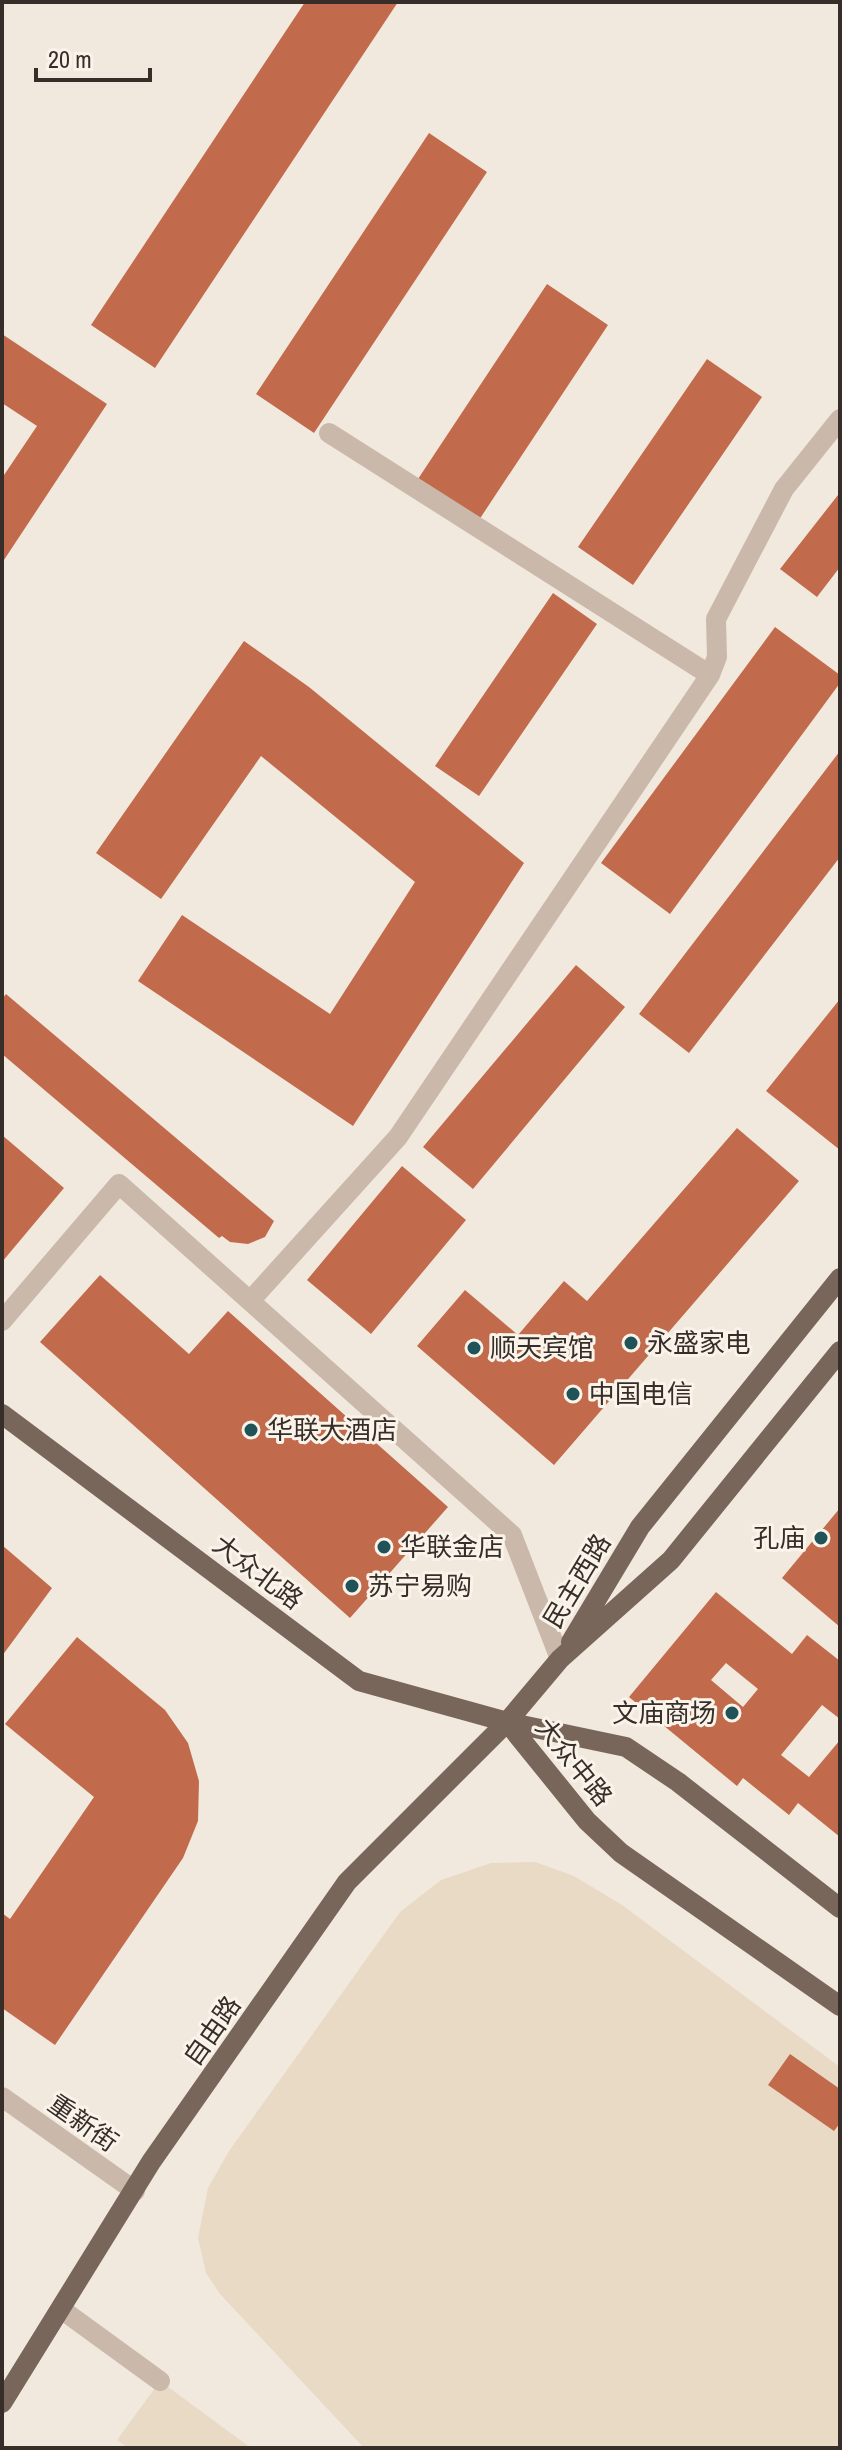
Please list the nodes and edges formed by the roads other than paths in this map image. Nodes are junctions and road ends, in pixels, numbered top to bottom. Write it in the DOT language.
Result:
graph roads {
  1 [pos="840,419"];
  2 [pos="329,433"];
  3 [pos="710,675"];
  4 [pos="840,1278"];
  5 [pos="250,1301"];
  6 [pos="2,1321"];
  7 [pos="840,1351"];
  8 [pos="2,1414"];
  9 [pos="560,1659"];
  10 [pos="507,1722"];
  11 [pos="840,1908"];
  12 [pos="840,2006"];
  13 [pos="2,2097"];
  14 [pos="135,2191"];
  15 [pos="61,2309"];
  16 [pos="160,2381"];
  17 [pos="2,2403"];
  1 -- 3 [label="street"];
  2 -- 3 [label="street"];
  3 -- 5 [label="street"];
  4 -- 9 [label="main road, 民主西路"];
  5 -- 6 [label="street"];
  5 -- 9 [label="street"];
  7 -- 9 [label="main road, 民主西路"];
  8 -- 10 [label="main road, 大众北路"];
  9 -- 10 [label="main road, 自由路"];
  10 -- 11 [label="main road, 大众中路"];
  10 -- 12 [label="main road, 大众中路"];
  10 -- 14 [label="main road, 自由路"];
  13 -- 14 [label="street, 重新街"];
  14 -- 15 [label="main road, 自由路"];
  15 -- 16 [label="street"];
  15 -- 17 [label="main road, 自由路"];
}
